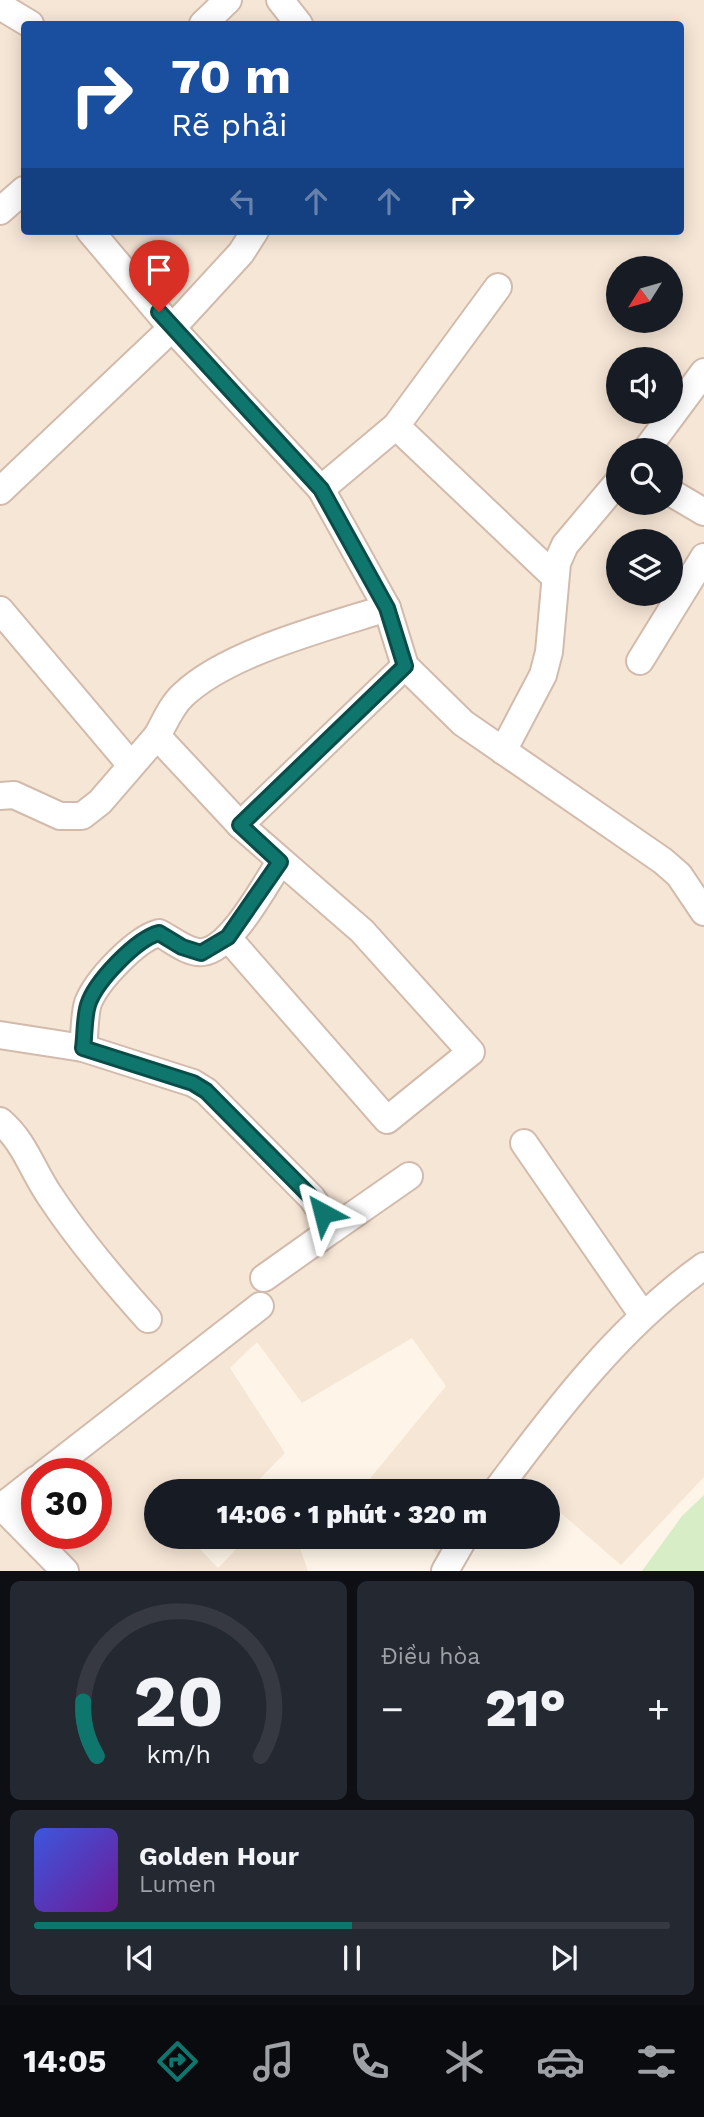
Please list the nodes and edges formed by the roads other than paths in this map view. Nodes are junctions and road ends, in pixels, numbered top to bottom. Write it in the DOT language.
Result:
graph roads {
  1 [pos="229,0"];
  2 [pos="280,0"];
  3 [pos="0,6"];
  4 [pos="25,21"];
  5 [pos="206,21"];
  6 [pos="297,21"];
  7 [pos="21,193"];
  8 [pos="0,211"];
  9 [pos="93,235"];
  10 [pos="252,235"];
  11 [pos="498,287"];
  12 [pos="172,328"];
  13 [pos="704,372"];
  14 [pos="396,426"];
  15 [pos="655,438"];
  16 [pos="321,489"];
  17 [pos="0,491"];
  18 [pos="606,496"];
  19 [pos="683,500"];
  20 [pos="704,512"];
  21 [pos="704,556"];
  22 [pos="554,576"];
  23 [pos="387,608"];
  24 [pos="0,610"];
  25 [pos="640,661"];
  26 [pos="405,666"];
  27 [pos="157,736"];
  28 [pos="503,751"];
  29 [pos="130,764"];
  30 [pos="0,796"];
  31 [pos="240,825"];
  32 [pos="280,862"];
  33 [pos="704,912"];
  34 [pos="228,937"];
  35 [pos="0,1035"];
  36 [pos="83,1048"];
  37 [pos="0,1121"];
  38 [pos="524,1143"];
  39 [pos="409,1176"];
  40 [pos="333,1229"];
  41 [pos="704,1266"];
  42 [pos="264,1278"];
  43 [pos="260,1306"];
  44 [pos="642,1314"];
  45 [pos="148,1319"];
  46 [pos="65,1458"];
  47 [pos="505,1479"];
  48 [pos="21,1491"];
  49 [pos="1,1507"];
  50 [pos="458,1549"];
  51 [pos="65,1571"];
  52 [pos="445,1571"];
  1 -- 5 [label="street"];
  2 -- 6 [label="street"];
  3 -- 4 [label="street"];
  7 -- 8 [label="street"];
  9 -- 12 [label="street"];
  10 -- 12 [label="street"];
  11 -- 14 [label="street"];
  12 -- 16 [label="street"];
  12 -- 17 [label="street"];
  13 -- 15 [label="street"];
  14 -- 16 [label="street"];
  14 -- 22 [label="street"];
  16 -- 23 [label="street"];
  18 -- 22 [label="street"];
  19 -- 20 [label="street"];
  21 -- 25 [label="street"];
  22 -- 28 [label="street"];
  23 -- 26 [label="street"];
  23 -- 27 [label="street"];
  24 -- 29 [label="street"];
  26 -- 28 [label="street"];
  26 -- 31 [label="street"];
  27 -- 29 [label="street"];
  27 -- 31 [label="street"];
  28 -- 33 [label="street"];
  29 -- 30 [label="street"];
  31 -- 32 [label="street"];
  32 -- 34 [label="street"];
  32 -- 34 [label="street"];
  34 -- 36 [label="street"];
  35 -- 36 [label="street"];
  36 -- 40 [label="street"];
  37 -- 45 [label="street"];
  38 -- 44 [label="street"];
  39 -- 40 [label="street"];
  40 -- 42 [label="street"];
  41 -- 44 [label="street"];
  43 -- 46 [label="street"];
  44 -- 47 [label="street"];
  48 -- 49 [label="street"];
  49 -- 51 [label="street"];
  50 -- 52 [label="street"];
}
